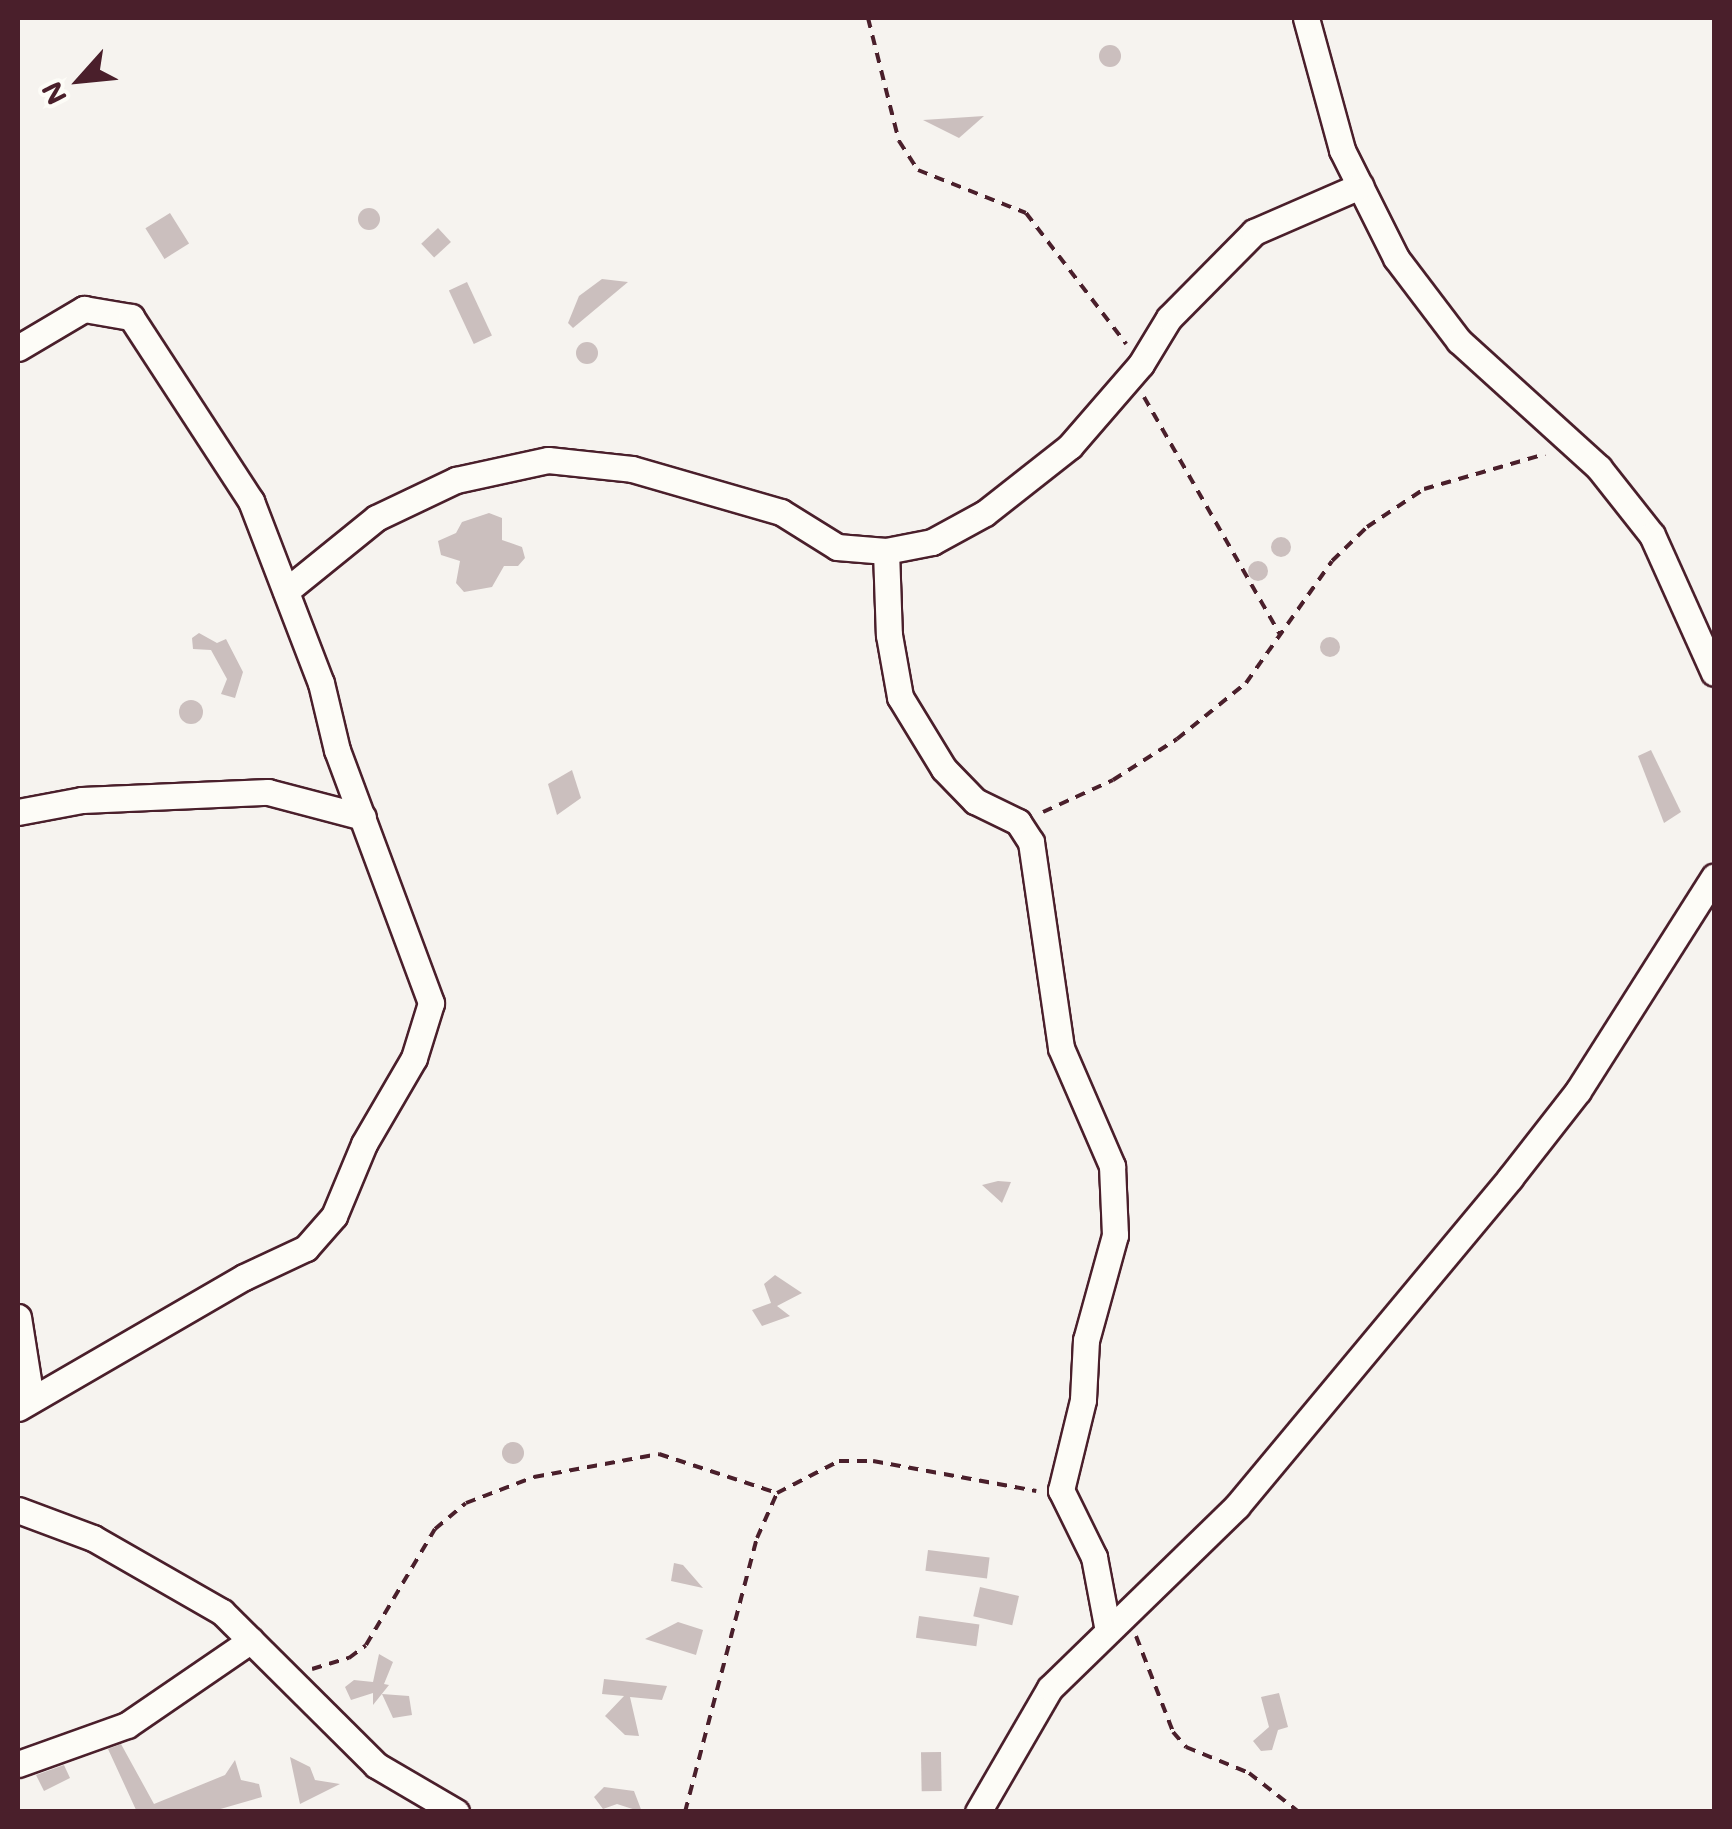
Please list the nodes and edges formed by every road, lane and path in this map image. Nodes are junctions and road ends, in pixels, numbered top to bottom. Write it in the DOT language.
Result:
graph roads {
  1 [pos="868,18"];
  2 [pos="1306,18"];
  3 [pos="1360,186"];
  4 [pos="18,348"];
  5 [pos="1136,370"];
  6 [pos="1580,450"];
  7 [pos="886,551"];
  8 [pos="286,592"];
  9 [pos="1281,636"];
  10 [pos="1714,673"];
  11 [pos="18,812"];
  12 [pos="363,817"];
  13 [pos="1018,822"];
  14 [pos="1714,876"];
  15 [pos="18,1317"];
  16 [pos="24,1403"];
  17 [pos="1061,1490"];
  18 [pos="777,1492"];
  19 [pos="18,1510"];
  20 [pos="1128,1613"];
  21 [pos="1108,1631"];
  22 [pos="251,1640"];
  23 [pos="288,1676"];
  24 [pos="18,1764"];
  25 [pos="456,1812"];
  26 [pos="685,1812"];
  27 [pos="978,1812"];
  28 [pos="1299,1812"];
  1 -- 5 [label="path"];
  2 -- 3 [label="street"];
  3 -- 5 [label="street"];
  3 -- 6 [label="street"];
  4 -- 8 [label="street"];
  5 -- 7 [label="street"];
  5 -- 9 [label="path"];
  6 -- 9 [label="path"];
  6 -- 10 [label="street"];
  7 -- 8 [label="street"];
  7 -- 13 [label="street"];
  8 -- 12 [label="street"];
  9 -- 13 [label="path"];
  11 -- 12 [label="street"];
  12 -- 16 [label="street"];
  13 -- 17 [label="street"];
  14 -- 20 [label="street"];
  15 -- 16 [label="street"];
  17 -- 18 [label="path"];
  17 -- 21 [label="street"];
  18 -- 23 [label="path"];
  18 -- 26 [label="path"];
  19 -- 22 [label="street"];
  20 -- 21 [label="street"];
  20 -- 28 [label="path"];
  21 -- 27 [label="street"];
  22 -- 23 [label="street"];
  22 -- 24 [label="street"];
  23 -- 25 [label="street"];
}
